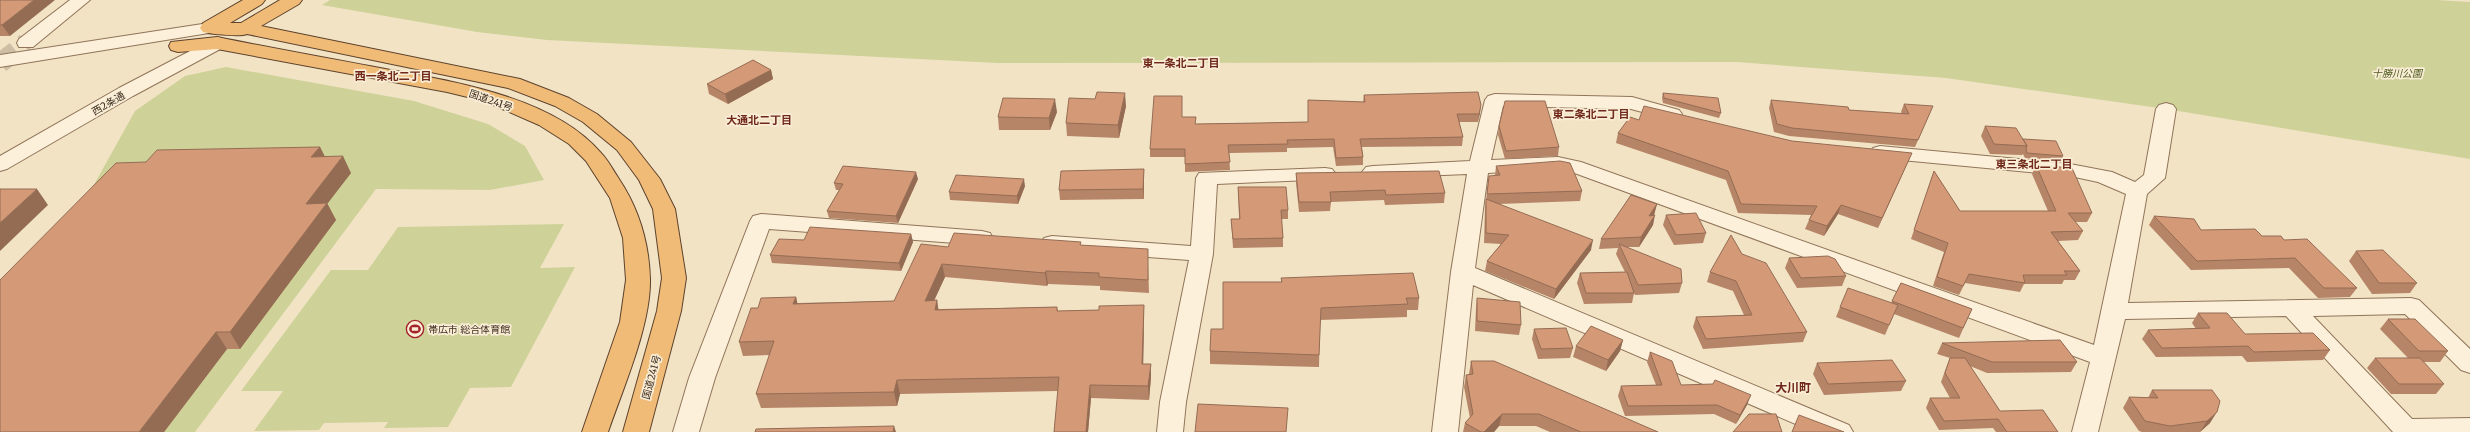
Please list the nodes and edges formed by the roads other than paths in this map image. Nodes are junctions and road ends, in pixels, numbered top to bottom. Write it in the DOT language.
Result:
graph roads {
  1 [pos="81,0"];
  2 [pos="256,0"];
  3 [pos="293,0"];
  4 [pos="244,28"];
  5 [pos="213,35"];
  6 [pos="26,43"];
  7 [pos="178,46"];
  8 [pos="0,61"];
  9 [pos="0,76"];
  10 [pos="2166,109"];
  11 [pos="1692,118"];
  12 [pos="0,150"];
  13 [pos="1859,150"];
  14 [pos="0,165"];
  15 [pos="1478,169"];
  16 [pos="2137,192"];
  17 [pos="1005,239"];
  18 [pos="1029,241"];
  19 [pos="1202,254"];
  20 [pos="1463,272"];
  21 [pos="2292,308"];
  22 [pos="2115,311"];
  23 [pos="2104,358"];
  24 [pos="2470,364"];
  25 [pos="2470,428"];
  26 [pos="595,432"];
  27 [pos="636,432"];
  28 [pos="686,432"];
  29 [pos="1170,432"];
  30 [pos="1445,432"];
  31 [pos="1840,432"];
  32 [pos="2085,432"];
  1 -- 6 [label="street"];
  2 -- 5 [label="highway, 国道241号"];
  3 -- 4 [label="highway"];
  4 -- 5 [label="highway"];
  4 -- 27 [label="highway, 国道241号"];
  5 -- 7 [label="highway, 国道241号"];
  5 -- 8 [label="street"];
  5 -- 14 [label="street, 西2条通"];
  5 -- 26 [label="highway, 国道241号"];
  7 -- 9 [label="street"];
  7 -- 12 [label="street, 西2条通"];
  10 -- 16 [label="street"];
  11 -- 15 [label="street"];
  13 -- 16 [label="street"];
  15 -- 19 [label="street"];
  15 -- 20 [label="street"];
  15 -- 23 [label="street"];
  16 -- 22 [label="street"];
  17 -- 28 [label="street"];
  18 -- 19 [label="street"];
  19 -- 29 [label="street"];
  20 -- 30 [label="street"];
  20 -- 31 [label="street"];
  21 -- 22 [label="street"];
  21 -- 24 [label="street"];
  21 -- 25 [label="street"];
  22 -- 23 [label="street"];
  23 -- 32 [label="street"];
}
